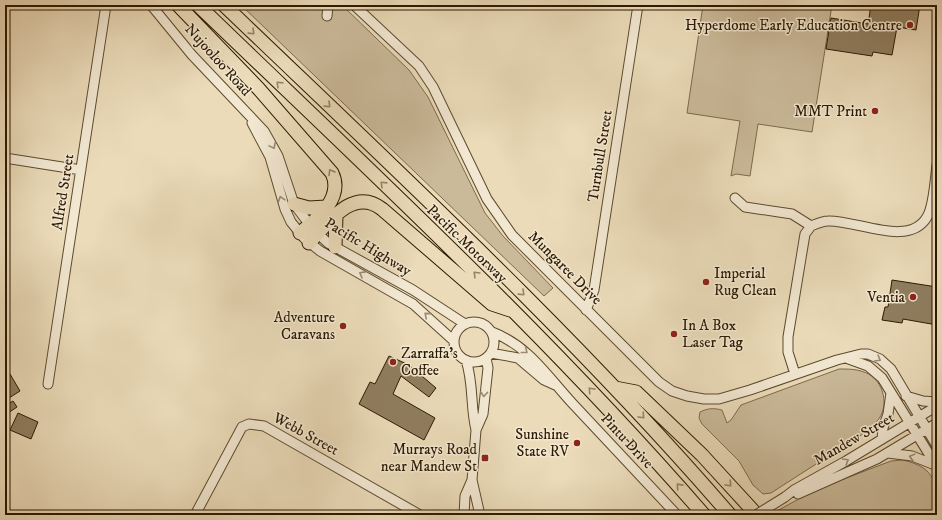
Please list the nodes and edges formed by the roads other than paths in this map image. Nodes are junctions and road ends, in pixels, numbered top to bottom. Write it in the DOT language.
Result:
graph roads {
  1 [pos="106,5"];
  2 [pos="151,5"];
  3 [pos="178,5"];
  4 [pos="198,5"];
  5 [pos="224,5"];
  6 [pos="328,5"];
  7 [pos="354,5"];
  8 [pos="638,5"];
  9 [pos="327,16"];
  10 [pos="249,116"];
  11 [pos="5,158"];
  12 [pos="937,165"];
  13 [pos="81,170"];
  14 [pos="735,198"];
  15 [pos="294,204"];
  16 [pos="331,212"];
  17 [pos="811,226"];
  18 [pos="309,234"];
  19 [pos="335,247"];
  20 [pos="586,310"];
  21 [pos="514,312"];
  22 [pos="465,324"];
  23 [pos="492,332"];
  24 [pos="454,341"];
  25 [pos="489,355"];
  26 [pos="846,358"];
  27 [pos="466,360"];
  28 [pos="795,374"];
  29 [pos="48,384"];
  30 [pos="556,386"];
  31 [pos="615,388"];
  32 [pos="891,393"];
  33 [pos="906,396"];
  34 [pos="937,402"];
  35 [pos="937,406"];
  36 [pos="919,417"];
  37 [pos="910,423"];
  38 [pos="937,423"];
  39 [pos="476,430"];
  40 [pos="927,430"];
  41 [pos="918,435"];
  42 [pos="882,439"];
  43 [pos="937,446"];
  44 [pos="888,453"];
  45 [pos="936,466"];
  46 [pos="472,480"];
  47 [pos="785,498"];
  48 [pos="195,515"];
  49 [pos="420,515"];
  50 [pos="464,515"];
  51 [pos="480,515"];
  52 [pos="677,515"];
  53 [pos="704,515"];
  54 [pos="730,515"];
  55 [pos="757,515"];
  1 -- 13 [label="street, Alfred Street"];
  2 -- 10 [label="street, Nujooloo Road"];
  16 -- 3 [label="highway, one-way"];
  21 -- 4 [label="highway, Pacific Motorway, one-way"];
  5 -- 31 [label="highway, Pacific Motorway, one-way"];
  6 -- 9 [label="street"];
  7 -- 20 [label="street, Mungaree Drive"];
  8 -- 20 [label="street, Turnbull Street"];
  10 -- 15 [label="street, Pacific Highway, one-way"];
  18 -- 10 [label="street, Pacific Highway, one-way"];
  11 -- 13 [label="street"];
  12 -- 17 [label="street"];
  13 -- 29 [label="street, Alfred Street"];
  14 -- 17 [label="street"];
  15 -- 16 [label="highway"];
  15 -- 18 [label="street, Pacific Highway"];
  16 -- 18 [label="highway"];
  16 -- 19 [label="highway"];
  16 -- 21 [label="highway"];
  17 -- 28 [label="street"];
  18 -- 19 [label="street, Pacific Highway"];
  24 -- 18 [label="street, Pacific Highway, one-way"];
  19 -- 22 [label="street, Pacific Highway"];
  20 -- 28 [label="street, Mungaree Drive"];
  53 -- 21 [label="highway, Pacific Motorway, one-way"];
  22 -- 23 [label="street"];
  22 -- 24 [label="street"];
  23 -- 25 [label="street"];
  23 -- 30 [label="street, Pintu Drive, one-way"];
  24 -- 27 [label="street"];
  25 -- 27 [label="street"];
  25 -- 30 [label="street, Pintu Drive"];
  25 -- 39 [label="street, one-way"];
  26 -- 28 [label="street, Mungaree Drive"];
  26 -- 32 [label="street"];
  26 -- 33 [label="street, Mungaree Drive, one-way"];
  27 -- 39 [label="street"];
  30 -- 52 [label="street, Pintu Drive"];
  31 -- 54 [label="highway, Pacific Motorway, one-way"];
  31 -- 55 [label="highway, one-way"];
  32 -- 37 [label="street"];
  32 -- 42 [label="street"];
  33 -- 34 [label="street"];
  33 -- 36 [label="street, Mungaree Drive"];
  35 -- 36 [label="street, Mandew Street"];
  36 -- 37 [label="street, Mandew Street"];
  36 -- 40 [label="street, Mungaree Drive"];
  37 -- 41 [label="street"];
  37 -- 42 [label="street, Mandew Street"];
  38 -- 40 [label="street, Mandew Street"];
  39 -- 46 [label="street"];
  40 -- 41 [label="street, Mandew Street"];
  40 -- 43 [label="street, Mungaree Drive"];
  41 -- 44 [label="street, Mandew Street"];
  41 -- 45 [label="street"];
  47 -- 42 [label="street, Mandew Street, one-way"];
  45 -- 44 [label="street, one-way"];
  44 -- 47 [label="street, Mandew Street"];
  46 -- 50 [label="street"];
  46 -- 51 [label="street"];
  47 -- 55 [label="street, Mandew Street, bridge"];
  48 -- 49 [label="street, Webb Street"];
}
